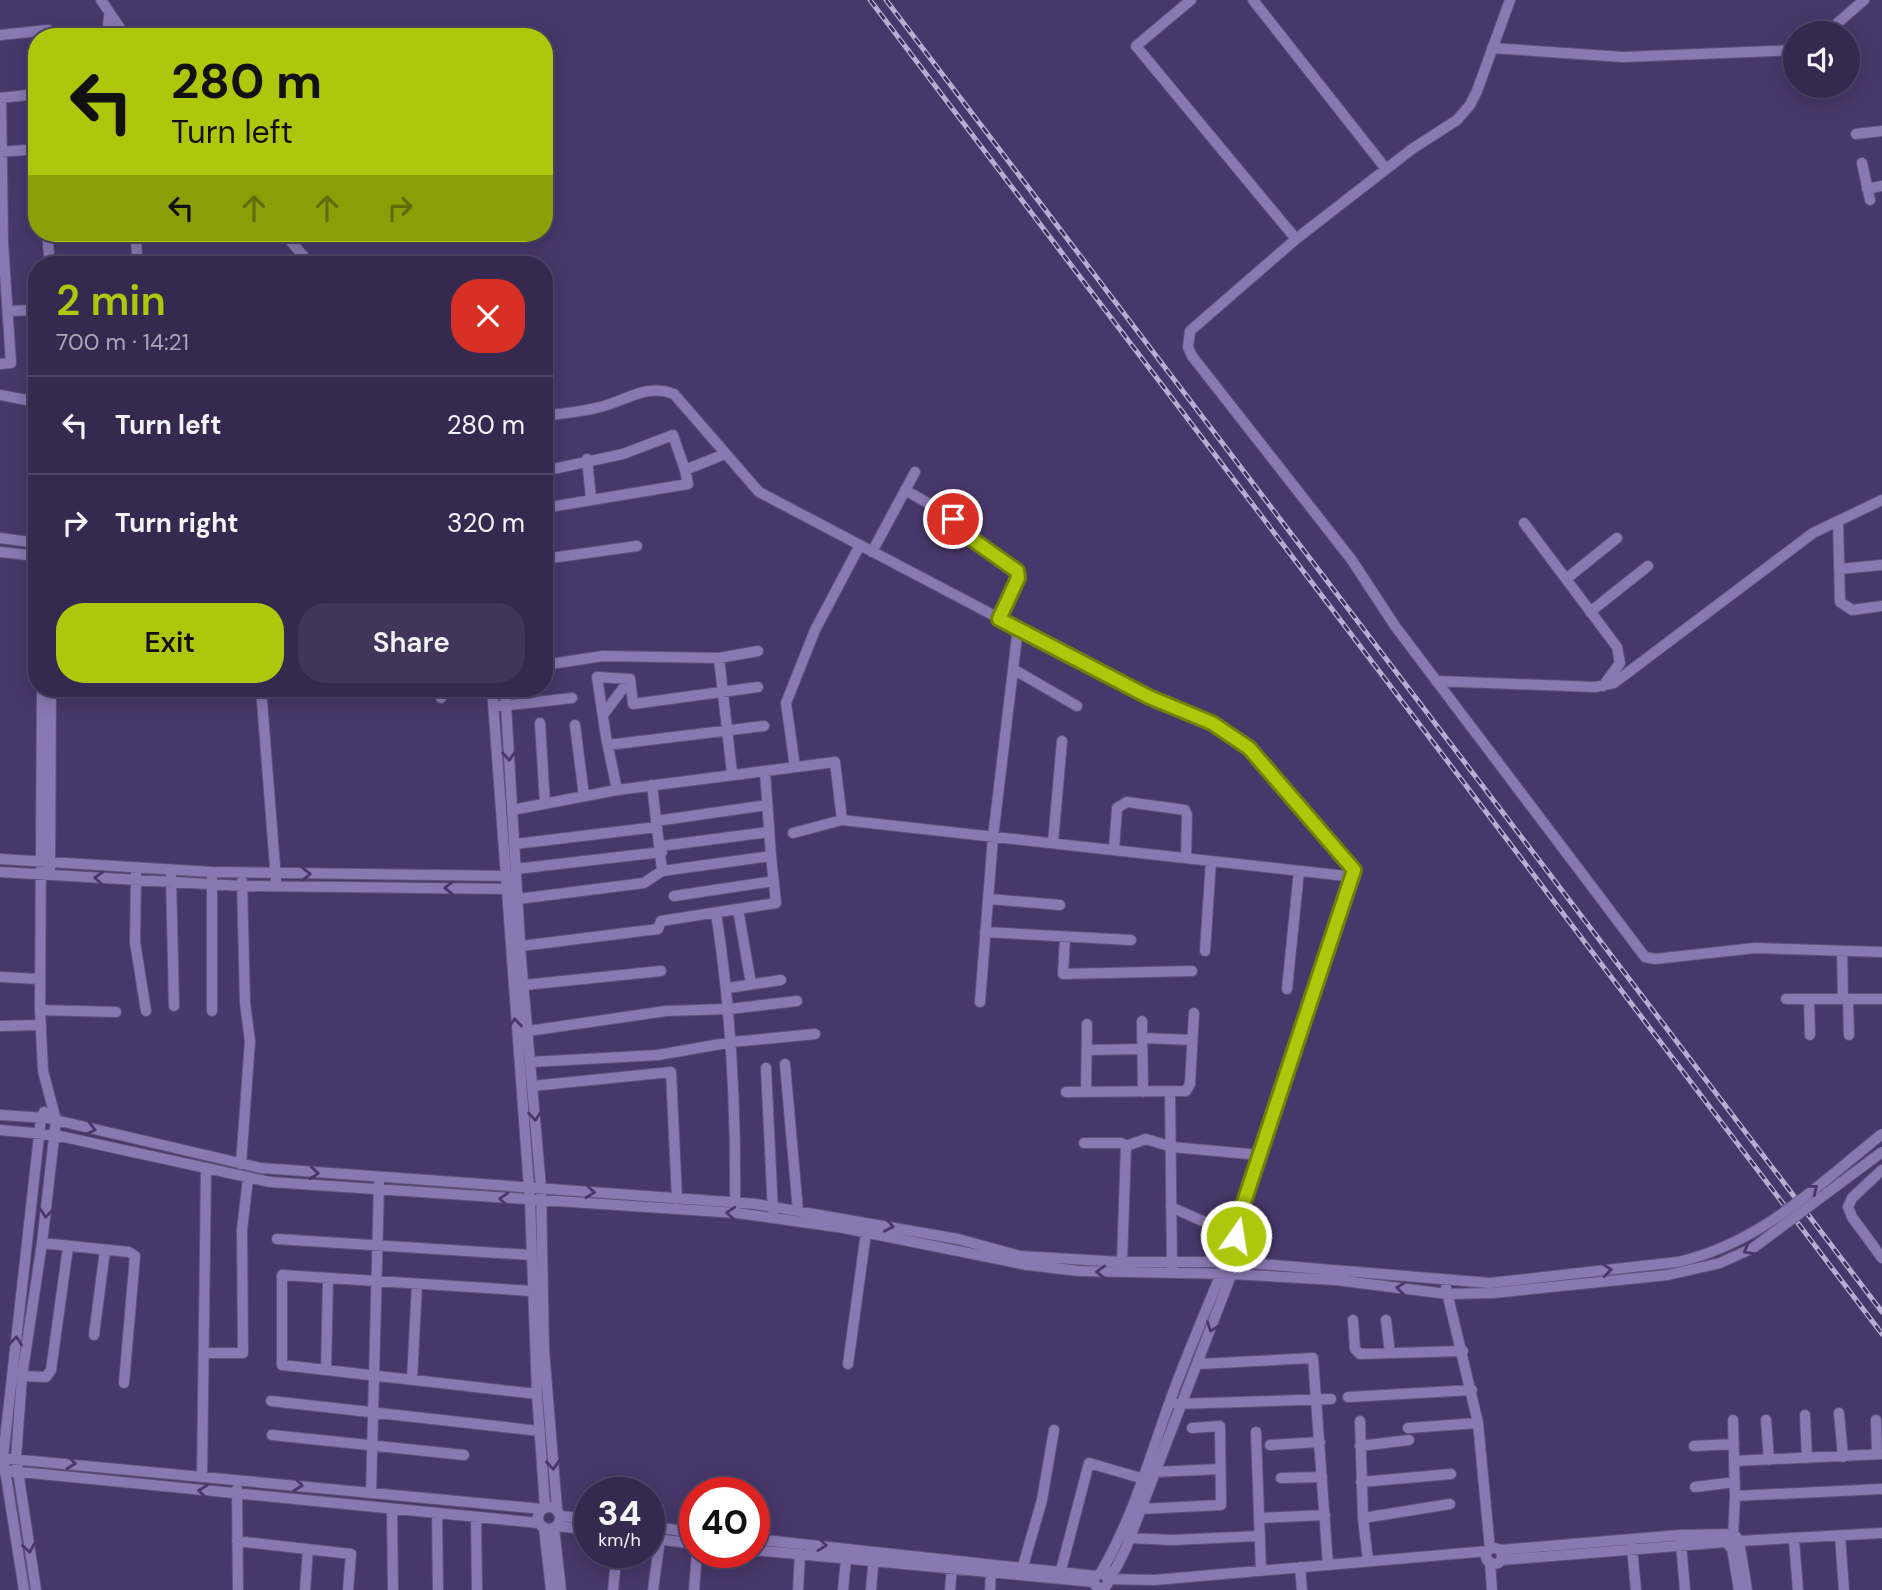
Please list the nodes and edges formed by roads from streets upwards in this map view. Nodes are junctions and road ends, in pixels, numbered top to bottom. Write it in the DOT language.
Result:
graph roads {
  1 [pos="101,0"];
  2 [pos="1191,0"];
  3 [pos="1253,0"];
  4 [pos="1510,0"];
  5 [pos="1864,0"];
  6 [pos="109,16"];
  7 [pos="1840,21"];
  8 [pos="108,28"];
  9 [pos="119,28"];
  10 [pos="28,32"];
  11 [pos="0,35"];
  12 [pos="1492,48"];
  13 [pos="1783,51"];
  14 [pos="28,95"];
  15 [pos="0,98"];
  16 [pos="1882,131"];
  17 [pos="1856,134"];
  18 [pos="28,150"];
  19 [pos="1,152"];
  20 [pos="1862,163"];
  21 [pos="1386,169"];
  22 [pos="1882,186"];
  23 [pos="1296,239"];
  24 [pos="292,242"];
  25 [pos="303,256"];
  26 [pos="28,310"];
  27 [pos="8,311"];
  28 [pos="0,364"];
  29 [pos="0,395"];
  30 [pos="28,400"];
  31 [pos="553,415"];
  32 [pos="725,454"];
  33 [pos="587,459"];
  34 [pos="553,468"];
  35 [pos="685,470"];
  36 [pos="915,472"];
  37 [pos="905,490"];
  38 [pos="591,498"];
  39 [pos="1882,500"];
  40 [pos="553,506"];
  41 [pos="1838,521"];
  42 [pos="1524,523"];
  43 [pos="0,538"];
  44 [pos="1617,538"];
  45 [pos="28,542"];
  46 [pos="860,545"];
  47 [pos="637,546"];
  48 [pos="0,552"];
  49 [pos="872,552"];
  50 [pos="28,555"];
  51 [pos="553,558"];
  52 [pos="1882,565"];
  53 [pos="1648,566"];
  54 [pos="1839,569"];
  55 [pos="1566,579"];
  56 [pos="1882,606"];
  57 [pos="1590,612"];
  58 [pos="999,619"];
  59 [pos="1018,628"];
  60 [pos="758,651"];
  61 [pos="719,658"];
  62 [pos="553,664"];
  63 [pos="1013,669"];
  64 [pos="630,679"];
  65 [pos="1436,681"];
  66 [pos="758,687"];
  67 [pos="1602,687"];
  68 [pos="723,693"];
  69 [pos="42,697"];
  70 [pos="51,697"];
  71 [pos="262,697"];
  72 [pos="492,697"];
  73 [pos="506,697"];
  74 [pos="572,698"];
  75 [pos="506,706"];
  76 [pos="1077,706"];
  77 [pos="493,707"];
  78 [pos="603,715"];
  79 [pos="540,723"];
  80 [pos="575,725"];
  81 [pos="764,726"];
  82 [pos="727,732"];
  83 [pos="1062,741"];
  84 [pos="608,745"];
  85 [pos="795,767"];
  86 [pos="765,771"];
  87 [pos="733,773"];
  88 [pos="652,785"];
  89 [pos="617,790"];
  90 [pos="584,796"];
  91 [pos="545,804"];
  92 [pos="767,805"];
  93 [pos="512,810"];
  94 [pos="842,820"];
  95 [pos="657,824"];
  96 [pos="769,832"];
  97 [pos="793,832"];
  98 [pos="993,837"];
  99 [pos="515,844"];
  100 [pos="1053,844"];
  101 [pos="662,849"];
  102 [pos="1114,850"];
  103 [pos="771,856"];
  104 [pos="1186,858"];
  105 [pos="0,859"];
  106 [pos="1211,861"];
  107 [pos="46,862"];
  108 [pos="171,870"];
  109 [pos="662,871"];
  110 [pos="1299,871"];
  111 [pos="0,872"];
  112 [pos="212,872"];
  113 [pos="242,873"];
  114 [pos="517,873"];
  115 [pos="46,874"];
  116 [pos="136,874"];
  117 [pos="276,874"];
  118 [pos="504,876"];
  119 [pos="1354,877"];
  120 [pos="774,881"];
  121 [pos="171,883"];
  122 [pos="212,884"];
  123 [pos="243,886"];
  124 [pos="277,886"];
  125 [pos="505,889"];
  126 [pos="518,894"];
  127 [pos="674,896"];
  128 [pos="990,899"];
  129 [pos="1060,905"];
  130 [pos="738,909"];
  131 [pos="716,913"];
  132 [pos="985,932"];
  133 [pos="1065,937"];
  134 [pos="1132,940"];
  135 [pos="521,946"];
  136 [pos="1205,951"];
  137 [pos="1842,951"];
  138 [pos="1882,952"];
  139 [pos="661,971"];
  140 [pos="1192,971"];
  141 [pos="0,977"];
  142 [pos="40,979"];
  143 [pos="781,980"];
  144 [pos="751,984"];
  145 [pos="524,985"];
  146 [pos="728,988"];
  147 [pos="1287,989"];
  148 [pos="1786,999"];
  149 [pos="1809,999"];
  150 [pos="1845,999"];
  151 [pos="1882,999"];
  152 [pos="797,1001"];
  153 [pos="981,1002"];
  154 [pos="174,1006"];
  155 [pos="730,1009"];
  156 [pos="40,1010"];
  157 [pos="146,1011"];
  158 [pos="116,1012"];
  159 [pos="212,1012"];
  160 [pos="1194,1013"];
  161 [pos="1142,1021"];
  162 [pos="1087,1024"];
  163 [pos="0,1026"];
  164 [pos="41,1026"];
  165 [pos="528,1031"];
  166 [pos="815,1034"];
  167 [pos="1810,1035"];
  168 [pos="1849,1035"];
  169 [pos="1192,1040"];
  170 [pos="732,1042"];
  171 [pos="1142,1044"];
  172 [pos="1087,1050"];
  173 [pos="531,1062"];
  174 [pos="785,1064"];
  175 [pos="766,1068"];
  176 [pos="533,1086"];
  177 [pos="1066,1092"];
  178 [pos="1086,1092"];
  179 [pos="1143,1092"];
  180 [pos="1170,1092"];
  181 [pos="50,1104"];
  182 [pos="0,1115"];
  183 [pos="41,1118"];
  184 [pos="56,1120"];
  185 [pos="0,1130"];
  186 [pos="39,1133"];
  187 [pos="1882,1134"];
  188 [pos="55,1135"];
  189 [pos="1084,1143"];
  190 [pos="1126,1146"];
  191 [pos="1172,1146"];
  192 [pos="1882,1152"];
  193 [pos="1260,1155"];
  194 [pos="241,1164"];
  195 [pos="206,1169"];
  196 [pos="1882,1170"];
  197 [pos="248,1178"];
  198 [pos="379,1184"];
  199 [pos="529,1188"];
  200 [pos="541,1188"];
  201 [pos="677,1199"];
  202 [pos="535,1201"];
  203 [pos="735,1203"];
  204 [pos="1171,1207"];
  205 [pos="798,1211"];
  206 [pos="773,1213"];
  207 [pos="866,1233"];
  208 [pos="276,1239"];
  209 [pos="1235,1240"];
  210 [pos="43,1243"];
  211 [pos="379,1244"];
  212 [pos="68,1247"];
  213 [pos="105,1250"];
  214 [pos="530,1255"];
  215 [pos="1882,1258"];
  216 [pos="1122,1262"];
  217 [pos="1230,1263"];
  218 [pos="1172,1268"];
  219 [pos="1226,1274"];
  220 [pos="328,1279"];
  221 [pos="378,1282"];
  222 [pos="1445,1282"];
  223 [pos="417,1284"];
  224 [pos="1492,1288"];
  225 [pos="532,1291"];
  226 [pos="1447,1294"];
  227 [pos="1353,1320"];
  228 [pos="1386,1320"];
  229 [pos="94,1335"];
  230 [pos="1463,1351"];
  231 [pos="204,1353"];
  232 [pos="1390,1353"];
  233 [pos="848,1364"];
  234 [pos="1199,1364"];
  235 [pos="326,1370"];
  236 [pos="376,1374"];
  237 [pos="22,1376"];
  238 [pos="412,1379"];
  239 [pos="124,1383"];
  240 [pos="1472,1390"];
  241 [pos="537,1394"];
  242 [pos="1348,1397"];
  243 [pos="1318,1399"];
  244 [pos="1331,1399"];
  245 [pos="271,1401"];
  246 [pos="1175,1404"];
  247 [pos="375,1412"];
  248 [pos="1839,1413"];
  249 [pos="1805,1415"];
  250 [pos="1733,1420"];
  251 [pos="1766,1420"];
  252 [pos="1876,1420"];
  253 [pos="1360,1421"];
  254 [pos="1478,1423"];
  255 [pos="1192,1428"];
  256 [pos="1054,1430"];
  257 [pos="540,1431"];
  258 [pos="1256,1432"];
  259 [pos="272,1435"];
  260 [pos="1320,1442"];
  261 [pos="1734,1444"];
  262 [pos="373,1445"];
  263 [pos="1270,1445"];
  264 [pos="1360,1446"];
  265 [pos="1694,1446"];
  266 [pos="1879,1454"];
  267 [pos="464,1455"];
  268 [pos="1843,1457"];
  269 [pos="2,1458"];
  270 [pos="16,1458"];
  271 [pos="1807,1458"];
  272 [pos="1769,1460"];
  273 [pos="1734,1461"];
  274 [pos="1220,1469"];
  275 [pos="2,1470"];
  276 [pos="17,1472"];
  277 [pos="1155,1472"];
  278 [pos="1451,1474"];
  279 [pos="202,1476"];
  280 [pos="1322,1477"];
  281 [pos="1281,1478"];
  282 [pos="1144,1479"];
  283 [pos="237,1480"];
  284 [pos="1361,1482"];
  285 [pos="1735,1482"];
  286 [pos="1695,1487"];
  287 [pos="1882,1489"];
  288 [pos="371,1493"];
  289 [pos="237,1494"];
  290 [pos="1735,1496"];
  291 [pos="1450,1504"];
  292 [pos="392,1509"];
  293 [pos="1141,1509"];
  294 [pos="437,1513"];
  295 [pos="1325,1515"];
  296 [pos="475,1517"];
  297 [pos="550,1518"];
  298 [pos="1259,1518"];
  299 [pos="1363,1518"];
  300 [pos="574,1519"];
  301 [pos="574,1525"];
  302 [pos="1882,1533"];
  303 [pos="1260,1536"];
  304 [pos="1840,1536"];
  305 [pos="1129,1538"];
  306 [pos="1735,1540"];
  307 [pos="1794,1540"];
  308 [pos="237,1541"];
  309 [pos="770,1541"];
  310 [pos="1681,1543"];
  311 [pos="1632,1547"];
  312 [pos="308,1549"];
  313 [pos="770,1551"];
  314 [pos="800,1554"];
  315 [pos="1494,1555"];
  316 [pos="874,1557"];
  317 [pos="846,1559"];
  318 [pos="1368,1561"];
  319 [pos="1328,1565"];
  320 [pos="1023,1566"];
  321 [pos="615,1568"];
  322 [pos="653,1568"];
  323 [pos="696,1568"];
  324 [pos="952,1568"];
  325 [pos="1062,1570"];
  326 [pos="1261,1570"];
  327 [pos="1300,1571"];
  328 [pos="991,1572"];
  329 [pos="1101,1582"];
  330 [pos="29,1587"];
  331 [pos="238,1590"];
  332 [pos="305,1590"];
  333 [pos="348,1590"];
  334 [pos="393,1590"];
  335 [pos="438,1590"];
  336 [pos="477,1590"];
  337 [pos="551,1590"];
  338 [pos="561,1590"];
  339 [pos="613,1590"];
  340 [pos="653,1590"];
  341 [pos="694,1590"];
  342 [pos="798,1590"];
  343 [pos="843,1590"];
  344 [pos="871,1590"];
  345 [pos="950,1590"];
  346 [pos="990,1590"];
  347 [pos="1302,1590"];
  348 [pos="1492,1590"];
  349 [pos="1499,1590"];
  350 [pos="1636,1590"];
  351 [pos="1685,1590"];
  352 [pos="1739,1590"];
  353 [pos="1748,1590"];
  354 [pos="1798,1590"];
  355 [pos="1844,1590"];
  1 -- 6 [label="street"];
  2 -- 23 [label="street"];
  3 -- 21 [label="street"];
  4 -- 12 [label="street"];
  5 -- 7 [label="street"];
  6 -- 8 [label="street"];
  6 -- 9 [label="street"];
  10 -- 11 [label="street"];
  12 -- 13 [label="street"];
  12 -- 21 [label="street"];
  14 -- 15 [label="street"];
  15 -- 19 [label="street"];
  16 -- 17 [label="street"];
  18 -- 19 [label="street"];
  19 -- 27 [label="street"];
  20 -- 22 [label="street"];
  21 -- 23 [label="street"];
  23 -- 65 [label="street"];
  24 -- 25 [label="street"];
  26 -- 27 [label="street"];
  27 -- 28 [label="street"];
  29 -- 30 [label="street"];
  31 -- 32 [label="street"];
  32 -- 35 [label="street"];
  32 -- 46 [label="street"];
  33 -- 34 [label="street"];
  33 -- 35 [label="street"];
  33 -- 38 [label="street"];
  35 -- 38 [label="street"];
  36 -- 37 [label="street"];
  37 -- 49 [label="street"];
  37 -- 58 [label="street"];
  38 -- 40 [label="street"];
  39 -- 41 [label="street"];
  41 -- 54 [label="street"];
  41 -- 67 [label="street"];
  42 -- 55 [label="street"];
  43 -- 45 [label="street"];
  44 -- 55 [label="street"];
  46 -- 49 [label="street"];
  46 -- 85 [label="street"];
  47 -- 51 [label="street"];
  48 -- 50 [label="street"];
  49 -- 58 [label="street"];
  52 -- 54 [label="street"];
  53 -- 57 [label="street"];
  54 -- 56 [label="street"];
  55 -- 57 [label="street"];
  57 -- 67 [label="street"];
  58 -- 59 [label="street"];
  59 -- 63 [label="street"];
  59 -- 119 [label="street"];
  60 -- 61 [label="street"];
  61 -- 62 [label="street"];
  61 -- 68 [label="street"];
  63 -- 76 [label="street"];
  63 -- 98 [label="street"];
  64 -- 68 [label="street"];
  64 -- 78 [label="street"];
  64 -- 78 [label="street"];
  65 -- 67 [label="street"];
  65 -- 137 [label="street"];
  66 -- 68 [label="street"];
  68 -- 82 [label="street"];
  69 -- 107 [label="street"];
  70 -- 107 [label="street"];
  71 -- 117 [label="street"];
  72 -- 77 [label="street"];
  73 -- 75 [label="street"];
  74 -- 75 [label="street"];
  75 -- 77 [label="street"];
  75 -- 93 [label="street, one-way"];
  77 -- 118 [label="street"];
  78 -- 84 [label="street"];
  79 -- 91 [label="street"];
  80 -- 90 [label="street"];
  81 -- 82 [label="street"];
  82 -- 84 [label="street"];
  82 -- 87 [label="street"];
  83 -- 100 [label="street"];
  84 -- 89 [label="street"];
  85 -- 86 [label="street"];
  85 -- 94 [label="street"];
  86 -- 87 [label="street"];
  86 -- 92 [label="street"];
  87 -- 88 [label="street"];
  88 -- 89 [label="street"];
  88 -- 95 [label="street"];
  89 -- 90 [label="street"];
  90 -- 91 [label="street"];
  91 -- 93 [label="street"];
  92 -- 95 [label="street"];
  92 -- 96 [label="street"];
  93 -- 99 [label="street"];
  94 -- 97 [label="street"];
  94 -- 98 [label="street"];
  95 -- 99 [label="street"];
  95 -- 101 [label="street"];
  96 -- 101 [label="street"];
  96 -- 103 [label="street"];
  98 -- 100 [label="street"];
  98 -- 128 [label="street"];
  99 -- 114 [label="street"];
  100 -- 102 [label="street"];
  101 -- 109 [label="street"];
  101 -- 114 [label="street"];
  102 -- 104 [label="street"];
  102 -- 104 [label="street"];
  103 -- 109 [label="street"];
  103 -- 120 [label="street"];
  104 -- 106 [label="street"];
  105 -- 107 [label="street"];
  106 -- 110 [label="street"];
  106 -- 136 [label="street"];
  107 -- 115 [label="street"];
  107 -- 116 [label="street"];
  108 -- 112 [label="street"];
  108 -- 116 [label="street"];
  108 -- 121 [label="street"];
  109 -- 126 [label="street"];
  110 -- 119 [label="street"];
  110 -- 147 [label="street"];
  111 -- 115 [label="street"];
  112 -- 113 [label="street"];
  112 -- 122 [label="street"];
  113 -- 117 [label="street"];
  113 -- 123 [label="street"];
  114 -- 118 [label="street"];
  114 -- 126 [label="street"];
  116 -- 115 [label="street, one-way"];
  115 -- 142 [label="street"];
  116 -- 121 [label="street"];
  116 -- 157 [label="street"];
  117 -- 118 [label="street, one-way"];
  117 -- 124 [label="street"];
  118 -- 125 [label="street"];
  119 -- 193 [label="street"];
  120 -- 127 [label="street"];
  120 -- 130 [label="street"];
  121 -- 122 [label="street"];
  121 -- 154 [label="street"];
  122 -- 123 [label="street"];
  122 -- 159 [label="street"];
  123 -- 124 [label="street"];
  123 -- 194 [label="street"];
  125 -- 124 [label="street, one-way"];
  125 -- 126 [label="street"];
  199 -- 125 [label="street, one-way"];
  126 -- 135 [label="street"];
  128 -- 129 [label="street"];
  128 -- 132 [label="street"];
  130 -- 131 [label="street"];
  130 -- 144 [label="street"];
  131 -- 135 [label="street"];
  131 -- 146 [label="street"];
  132 -- 133 [label="street"];
  132 -- 153 [label="street"];
  133 -- 134 [label="street"];
  133 -- 140 [label="street"];
  135 -- 145 [label="street"];
  137 -- 138 [label="street"];
  137 -- 150 [label="street"];
  139 -- 145 [label="street"];
  141 -- 142 [label="street"];
  142 -- 156 [label="street"];
  143 -- 144 [label="street"];
  144 -- 146 [label="street"];
  145 -- 165 [label="street"];
  146 -- 155 [label="street"];
  148 -- 149 [label="street"];
  149 -- 150 [label="street"];
  149 -- 167 [label="street"];
  150 -- 151 [label="street"];
  150 -- 168 [label="street"];
  152 -- 155 [label="street"];
  155 -- 165 [label="street"];
  155 -- 170 [label="street"];
  156 -- 158 [label="street"];
  156 -- 164 [label="street"];
  160 -- 169 [label="street"];
  161 -- 171 [label="street"];
  162 -- 172 [label="street"];
  163 -- 164 [label="street"];
  164 -- 181 [label="street"];
  165 -- 173 [label="street"];
  166 -- 170 [label="street"];
  169 -- 171 [label="street"];
  169 -- 180 [label="street"];
  170 -- 173 [label="street"];
  170 -- 203 [label="street"];
  171 -- 172 [label="street"];
  171 -- 179 [label="street"];
  172 -- 178 [label="street"];
  173 -- 176 [label="street"];
  174 -- 205 [label="street"];
  175 -- 206 [label="street"];
  176 -- 200 [label="street, one-way"];
  176 -- 201 [label="street"];
  177 -- 178 [label="street"];
  178 -- 179 [label="street"];
  179 -- 180 [label="street"];
  180 -- 191 [label="street"];
  181 -- 183 [label="street"];
  181 -- 184 [label="street"];
  182 -- 183 [label="street"];
  183 -- 184 [label="street"];
  183 -- 186 [label="street"];
  184 -- 188 [label="street"];
  184 -- 194 [label="street, one-way"];
  185 -- 186 [label="street"];
  186 -- 188 [label="street"];
  269 -- 186 [label="street, one-way"];
  224 -- 187 [label="street, one-way, bridge"];
  188 -- 195 [label="street"];
  188 -- 210 [label="street, one-way"];
  189 -- 190 [label="street"];
  190 -- 191 [label="street"];
  190 -- 216 [label="street"];
  191 -- 193 [label="street"];
  191 -- 204 [label="street"];
  192 -- 224 [label="street, one-way, bridge"];
  193 -- 209 [label="street"];
  194 -- 198 [label="street, one-way"];
  195 -- 197 [label="street"];
  195 -- 231 [label="street"];
  196 -- 215 [label="street"];
  197 -- 198 [label="street"];
  197 -- 231 [label="street"];
  198 -- 199 [label="street"];
  202 -- 198 [label="street, one-way"];
  198 -- 211 [label="street"];
  199 -- 200 [label="street"];
  199 -- 202 [label="street"];
  200 -- 201 [label="street, one-way"];
  200 -- 202 [label="street"];
  201 -- 203 [label="street"];
  206 -- 202 [label="street, one-way"];
  202 -- 214 [label="street"];
  202 -- 297 [label="street, one-way"];
  203 -- 206 [label="street"];
  204 -- 209 [label="street"];
  204 -- 218 [label="street"];
  205 -- 206 [label="street"];
  205 -- 216 [label="street, one-way"];
  206 -- 207 [label="street"];
  218 -- 207 [label="street, one-way"];
  207 -- 233 [label="street"];
  208 -- 211 [label="street"];
  209 -- 217 [label="street"];
  210 -- 212 [label="street"];
  210 -- 237 [label="street"];
  211 -- 214 [label="street"];
  211 -- 221 [label="street"];
  212 -- 213 [label="street"];
  212 -- 237 [label="street"];
  213 -- 229 [label="street"];
  213 -- 239 [label="street"];
  214 -- 225 [label="street"];
  216 -- 218 [label="street"];
  217 -- 218 [label="street"];
  217 -- 219 [label="street"];
  217 -- 222 [label="street"];
  218 -- 219 [label="street"];
  226 -- 219 [label="street, one-way"];
  219 -- 234 [label="street, one-way"];
  219 -- 246 [label="street"];
  220 -- 221 [label="street"];
  220 -- 235 [label="street"];
  220 -- 235 [label="street"];
  221 -- 223 [label="street"];
  221 -- 236 [label="street"];
  222 -- 224 [label="street"];
  222 -- 226 [label="street"];
  223 -- 225 [label="street"];
  223 -- 238 [label="street"];
  224 -- 226 [label="street"];
  225 -- 241 [label="street"];
  226 -- 230 [label="street"];
  227 -- 232 [label="street"];
  228 -- 232 [label="street"];
  230 -- 232 [label="street"];
  230 -- 240 [label="street"];
  231 -- 279 [label="street"];
  234 -- 243 [label="street"];
  234 -- 246 [label="street"];
  235 -- 236 [label="street"];
  236 -- 238 [label="street"];
  236 -- 247 [label="street"];
  237 -- 270 [label="street"];
  238 -- 241 [label="street"];
  240 -- 242 [label="street"];
  240 -- 254 [label="street"];
  241 -- 257 [label="street"];
  243 -- 244 [label="street"];
  243 -- 246 [label="street"];
  243 -- 260 [label="street"];
  245 -- 247 [label="street"];
  246 -- 277 [label="street"];
  246 -- 282 [label="street"];
  247 -- 257 [label="street"];
  247 -- 262 [label="street"];
  248 -- 268 [label="street"];
  249 -- 271 [label="street"];
  250 -- 261 [label="street"];
  251 -- 272 [label="street"];
  252 -- 266 [label="street"];
  253 -- 264 [label="street"];
  254 -- 264 [label="street"];
  254 -- 315 [label="street"];
  255 -- 274 [label="street"];
  256 -- 320 [label="street"];
  257 -- 297 [label="street"];
  258 -- 298 [label="street"];
  259 -- 262 [label="street"];
  260 -- 263 [label="street"];
  260 -- 280 [label="street"];
  261 -- 265 [label="street"];
  261 -- 273 [label="street"];
  262 -- 267 [label="street"];
  262 -- 288 [label="street"];
  264 -- 284 [label="street"];
  266 -- 268 [label="street"];
  268 -- 271 [label="street"];
  269 -- 270 [label="street"];
  269 -- 275 [label="street"];
  270 -- 276 [label="street"];
  270 -- 279 [label="street, one-way"];
  271 -- 272 [label="street"];
  272 -- 273 [label="street"];
  273 -- 285 [label="street"];
  274 -- 277 [label="street"];
  274 -- 293 [label="street"];
  275 -- 276 [label="street"];
  275 -- 330 [label="street"];
  289 -- 276 [label="street, one-way"];
  276 -- 330 [label="street, one-way"];
  277 -- 293 [label="street"];
  278 -- 284 [label="street"];
  279 -- 283 [label="street"];
  280 -- 281 [label="street"];
  280 -- 295 [label="street"];
  282 -- 325 [label="street"];
  282 -- 329 [label="street"];
  283 -- 288 [label="street, one-way"];
  283 -- 289 [label="street"];
  284 -- 299 [label="street"];
  285 -- 286 [label="street"];
  285 -- 290 [label="street"];
  287 -- 290 [label="street"];
  288 -- 297 [label="street"];
  289 -- 292 [label="street"];
  289 -- 308 [label="street"];
  290 -- 306 [label="street"];
  291 -- 299 [label="street"];
  292 -- 294 [label="street"];
  292 -- 334 [label="street"];
  293 -- 305 [label="street"];
  294 -- 296 [label="street"];
  294 -- 335 [label="street"];
  295 -- 298 [label="street"];
  295 -- 319 [label="street"];
  296 -- 297 [label="street"];
  296 -- 336 [label="street"];
  297 -- 300 [label="street"];
  297 -- 301 [label="street"];
  297 -- 337 [label="street"];
  297 -- 338 [label="street"];
  298 -- 303 [label="street"];
  299 -- 318 [label="street"];
  302 -- 304 [label="street"];
  303 -- 305 [label="street"];
  303 -- 326 [label="street"];
  304 -- 307 [label="street"];
  304 -- 355 [label="street"];
  305 -- 329 [label="street"];
  306 -- 307 [label="street"];
  306 -- 310 [label="street"];
  306 -- 315 [label="street"];
  306 -- 352 [label="street"];
  306 -- 353 [label="street"];
  307 -- 354 [label="street"];
  308 -- 312 [label="street"];
  308 -- 331 [label="street"];
  309 -- 316 [label="street, one-way"];
  310 -- 311 [label="street"];
  310 -- 351 [label="street"];
  311 -- 315 [label="street"];
  311 -- 350 [label="street"];
  312 -- 332 [label="street"];
  312 -- 333 [label="street"];
  313 -- 314 [label="street"];
  314 -- 317 [label="street"];
  314 -- 342 [label="street"];
  315 -- 318 [label="street"];
  315 -- 327 [label="street"];
  315 -- 348 [label="street"];
  315 -- 349 [label="street"];
  316 -- 317 [label="street"];
  316 -- 320 [label="street"];
  316 -- 324 [label="street"];
  316 -- 344 [label="street"];
  317 -- 343 [label="street"];
  318 -- 319 [label="street"];
  319 -- 327 [label="street"];
  320 -- 325 [label="street"];
  321 -- 339 [label="street"];
  322 -- 340 [label="street"];
  323 -- 341 [label="street"];
  324 -- 328 [label="street"];
  324 -- 345 [label="street"];
  325 -- 329 [label="street"];
  326 -- 327 [label="street"];
  326 -- 329 [label="street"];
  327 -- 329 [label="street"];
  327 -- 347 [label="street"];
  328 -- 329 [label="street"];
  328 -- 346 [label="street"];
}
